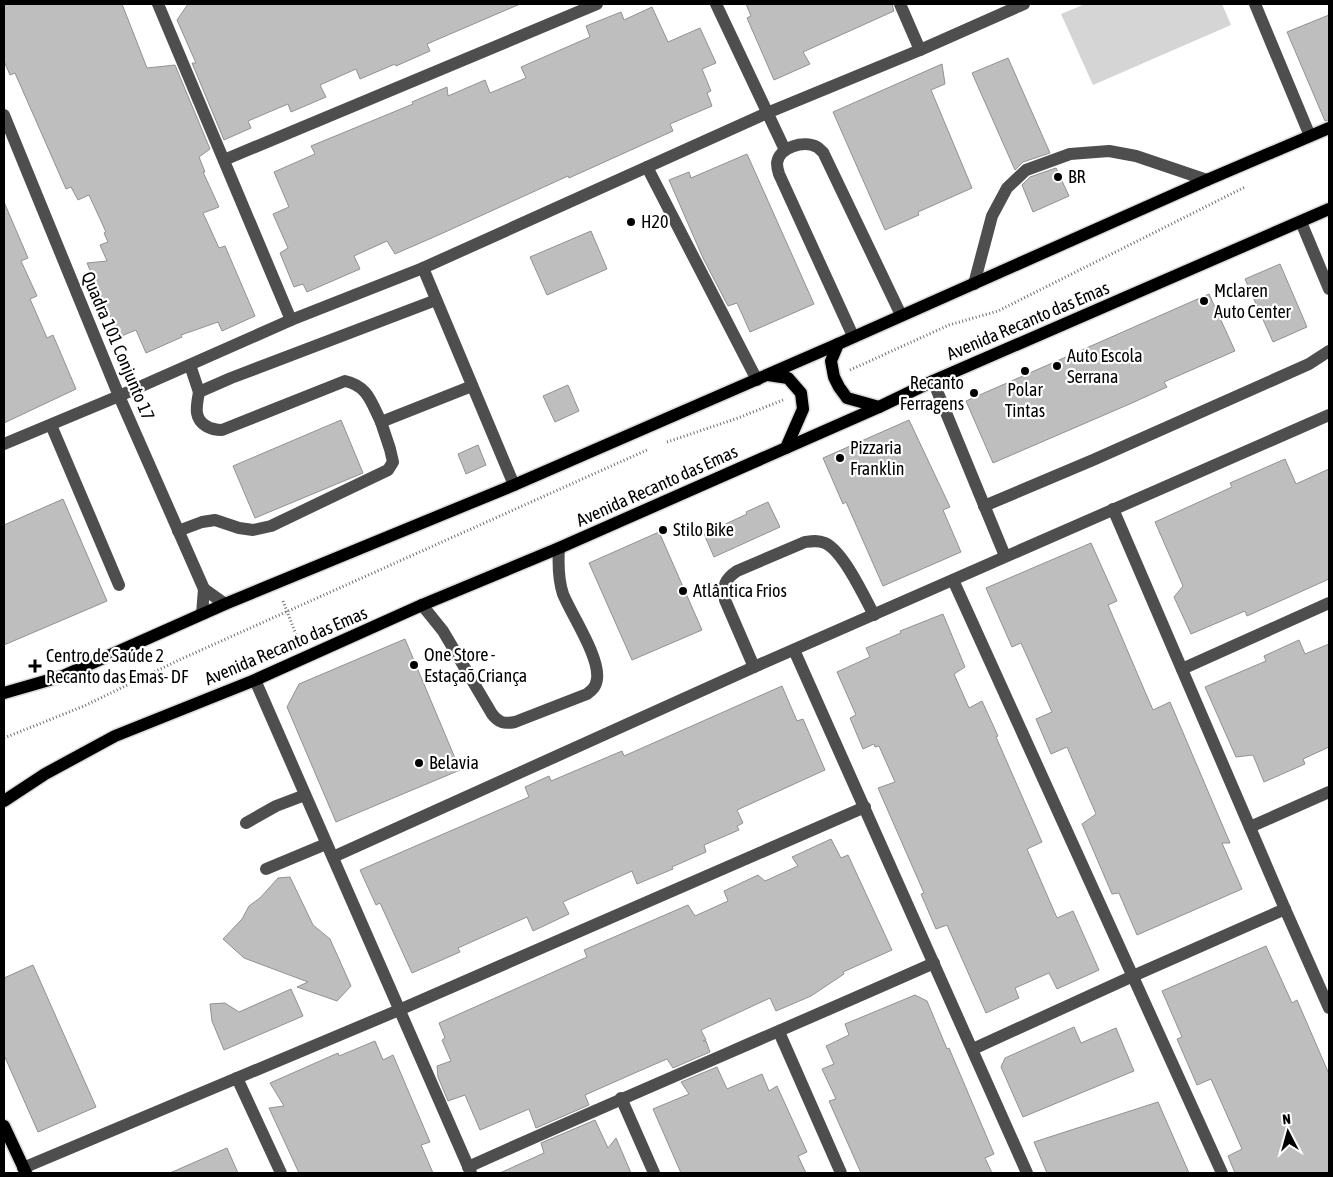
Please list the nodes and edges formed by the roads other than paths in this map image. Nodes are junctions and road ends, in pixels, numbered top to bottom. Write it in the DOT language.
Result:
graph roads {
  1 [pos="158,4"];
  2 [pos="596,4"];
  3 [pos="716,4"];
  4 [pos="900,4"];
  5 [pos="1024,4"];
  6 [pos="1255,4"];
  7 [pos="920,50"];
  8 [pos="767,113"];
  9 [pos="4,115"];
  10 [pos="1329,128"];
  11 [pos="1310,136"];
  12 [pos="785,150"];
  13 [pos="224,160"];
  14 [pos="647,167"];
  15 [pos="1207,180"];
  16 [pos="1329,210"];
  17 [pos="1301,222"];
  18 [pos="422,268"];
  19 [pos="974,284"];
  20 [pos="1329,289"];
  21 [pos="436,300"];
  22 [pos="901,315"];
  23 [pos="291,320"];
  24 [pos="853,336"];
  25 [pos="838,344"];
  26 [pos="1329,351"];
  27 [pos="190,365"];
  28 [pos="763,377"];
  29 [pos="933,381"];
  30 [pos="472,386"];
  31 [pos="199,392"];
  32 [pos="119,396"];
  33 [pos="879,407"];
  34 [pos="1329,415"];
  35 [pos="380,422"];
  36 [pos="51,424"];
  37 [pos="4,444"];
  38 [pos="786,448"];
  39 [pos="514,485"];
  40 [pos="984,506"];
  41 [pos="1114,509"];
  42 [pos="178,530"];
  43 [pos="559,548"];
  44 [pos="1005,556"];
  45 [pos="953,580"];
  46 [pos="119,585"];
  47 [pos="204,589"];
  48 [pos="1329,603"];
  49 [pos="225,604"];
  50 [pos="422,605"];
  51 [pos="202,614"];
  52 [pos="874,614"];
  53 [pos="794,650"];
  54 [pos="754,666"];
  55 [pos="1182,669"];
  56 [pos="255,680"];
  57 [pos="4,693"];
  58 [pos="1329,792"];
  59 [pos="305,795"];
  60 [pos="4,801"];
  61 [pos="865,807"];
  62 [pos="246,823"];
  63 [pos="1250,827"];
  64 [pos="326,844"];
  65 [pos="333,856"];
  66 [pos="266,869"];
  67 [pos="1285,909"];
  68 [pos="934,963"];
  69 [pos="1133,976"];
  70 [pos="1329,1008"];
  71 [pos="399,1010"];
  72 [pos="779,1032"];
  73 [pos="973,1049"];
  74 [pos="237,1078"];
  75 [pos="621,1098"];
  76 [pos="4,1126"];
  77 [pos="24,1170"];
  78 [pos="469,1170"];
  79 [pos="281,1173"];
  80 [pos="654,1173"];
  81 [pos="841,1173"];
  82 [pos="1027,1173"];
  83 [pos="1222,1173"];
  1 -- 13 [label="street"];
  2 -- 13 [label="street"];
  3 -- 8 [label="street"];
  4 -- 7 [label="street"];
  5 -- 7 [label="street"];
  6 -- 11 [label="street"];
  7 -- 8 [label="street"];
  8 -- 12 [label="street"];
  8 -- 14 [label="street"];
  9 -- 32 [label="street, Quadra 101 Conjunto 17"];
  10 -- 11 [label="main road"];
  11 -- 15 [label="main road"];
  12 -- 22 [label="street"];
  12 -- 24 [label="street"];
  13 -- 23 [label="street"];
  14 -- 18 [label="street"];
  14 -- 28 [label="street"];
  15 -- 19 [label="main road"];
  15 -- 19 [label="street"];
  16 -- 17 [label="main road, Avenida Recanto das Emas"];
  17 -- 20 [label="street"];
  17 -- 29 [label="main road, Avenida Recanto das Emas"];
  18 -- 21 [label="street"];
  18 -- 23 [label="street"];
  19 -- 22 [label="main road"];
  21 -- 30 [label="street"];
  21 -- 31 [label="street"];
  22 -- 24 [label="main road"];
  23 -- 27 [label="street"];
  24 -- 25 [label="main road"];
  25 -- 28 [label="main road"];
  25 -- 33 [label="main road"];
  26 -- 40 [label="street"];
  27 -- 31 [label="street"];
  27 -- 32 [label="street"];
  28 -- 38 [label="main road"];
  28 -- 39 [label="main road"];
  29 -- 33 [label="main road, Avenida Recanto das Emas"];
  29 -- 40 [label="street"];
  30 -- 35 [label="street"];
  30 -- 39 [label="street"];
  31 -- 35 [label="street"];
  32 -- 36 [label="street"];
  32 -- 42 [label="street, Quadra 101 Conjunto 17"];
  33 -- 38 [label="main road, Avenida Recanto das Emas"];
  34 -- 41 [label="street"];
  35 -- 42 [label="street"];
  36 -- 37 [label="street"];
  36 -- 46 [label="street"];
  38 -- 43 [label="main road, Avenida Recanto das Emas"];
  39 -- 49 [label="main road"];
  40 -- 44 [label="street"];
  41 -- 44 [label="street"];
  41 -- 55 [label="street"];
  42 -- 47 [label="street, Quadra 101 Conjunto 17"];
  43 -- 50 [label="main road, Avenida Recanto das Emas"];
  43 -- 50 [label="street"];
  44 -- 45 [label="street"];
  45 -- 52 [label="street"];
  45 -- 69 [label="street"];
  47 -- 49 [label="street"];
  47 -- 51 [label="street, Quadra 101 Conjunto 17"];
  48 -- 55 [label="street"];
  49 -- 51 [label="main road"];
  50 -- 56 [label="main road, Avenida Recanto das Emas"];
  51 -- 57 [label="main road"];
  52 -- 53 [label="street"];
  52 -- 54 [label="street"];
  53 -- 54 [label="street"];
  53 -- 61 [label="street"];
  54 -- 65 [label="street"];
  55 -- 63 [label="street"];
  56 -- 59 [label="street"];
  56 -- 60 [label="main road, Avenida Recanto das Emas"];
  58 -- 63 [label="street"];
  59 -- 62 [label="street"];
  59 -- 64 [label="street"];
  61 -- 68 [label="street"];
  61 -- 71 [label="street"];
  63 -- 67 [label="street"];
  64 -- 65 [label="street"];
  64 -- 66 [label="street"];
  65 -- 71 [label="street"];
  67 -- 69 [label="street"];
  67 -- 70 [label="street"];
  68 -- 72 [label="street"];
  68 -- 73 [label="street"];
  69 -- 73 [label="street"];
  69 -- 83 [label="street"];
  71 -- 74 [label="street"];
  71 -- 78 [label="street"];
  72 -- 75 [label="street"];
  72 -- 81 [label="street"];
  73 -- 82 [label="street"];
  74 -- 77 [label="street"];
  74 -- 79 [label="street"];
  75 -- 78 [label="street"];
  75 -- 80 [label="street"];
  76 -- 77 [label="main road"];
}
